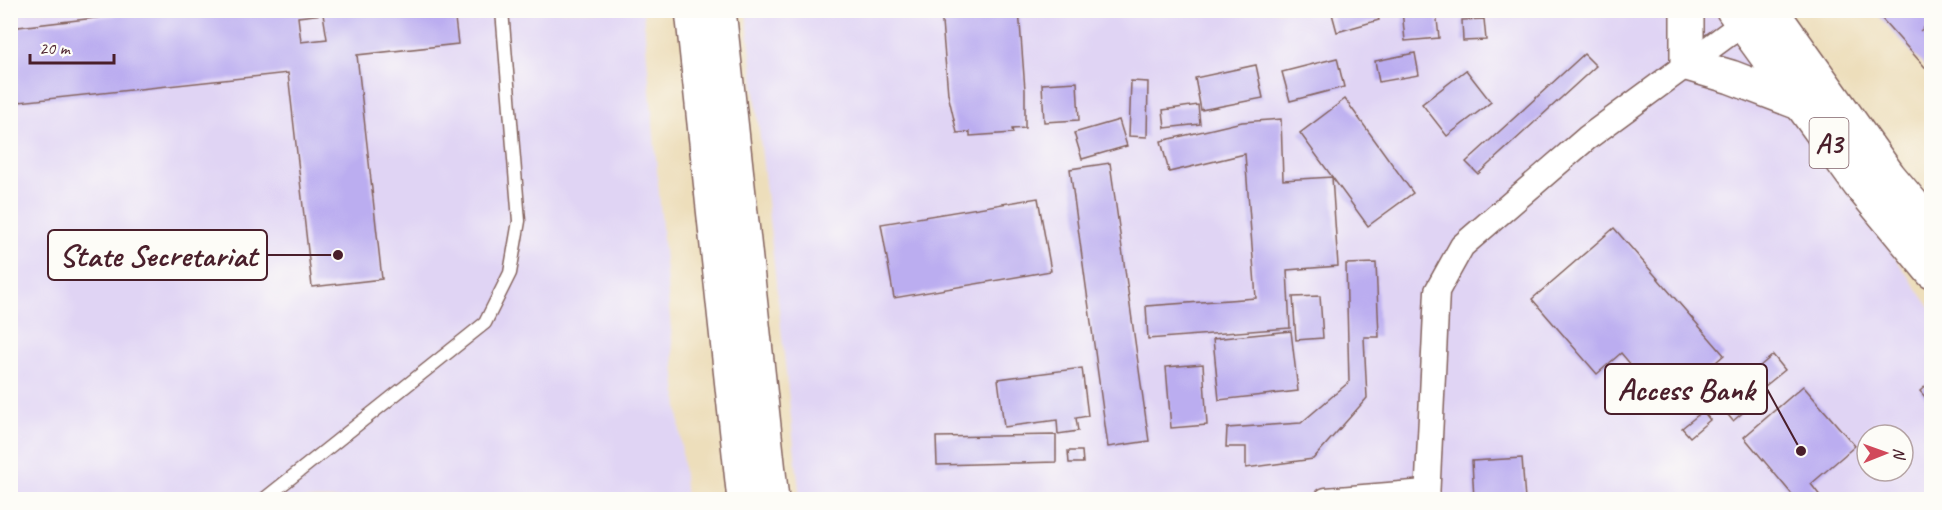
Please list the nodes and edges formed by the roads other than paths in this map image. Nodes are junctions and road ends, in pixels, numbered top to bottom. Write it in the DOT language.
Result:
graph roads {
  1 [pos="502,10"];
  2 [pos="692,10"];
  3 [pos="719,10"];
  4 [pos="1687,10"];
  5 [pos="1749,15"];
  6 [pos="1687,64"];
  7 [pos="1800,104"];
  8 [pos="1932,227"];
  9 [pos="1932,272"];
  10 [pos="1426,496"];
  11 [pos="263,500"];
  12 [pos="744,500"];
  13 [pos="772,500"];
  14 [pos="1326,500"];
  1 -- 11 [label="lane"];
  2 -- 12 [label="main road"];
  3 -- 13 [label="main road"];
  4 -- 6 [label="main road"];
  5 -- 6 [label="street"];
  5 -- 7 [label="main road, A3"];
  5 -- 8 [label="main road, A3"];
  6 -- 7 [label="main road"];
  6 -- 10 [label="street"];
  7 -- 9 [label="main road, A3"];
  10 -- 14 [label="street"];
}
